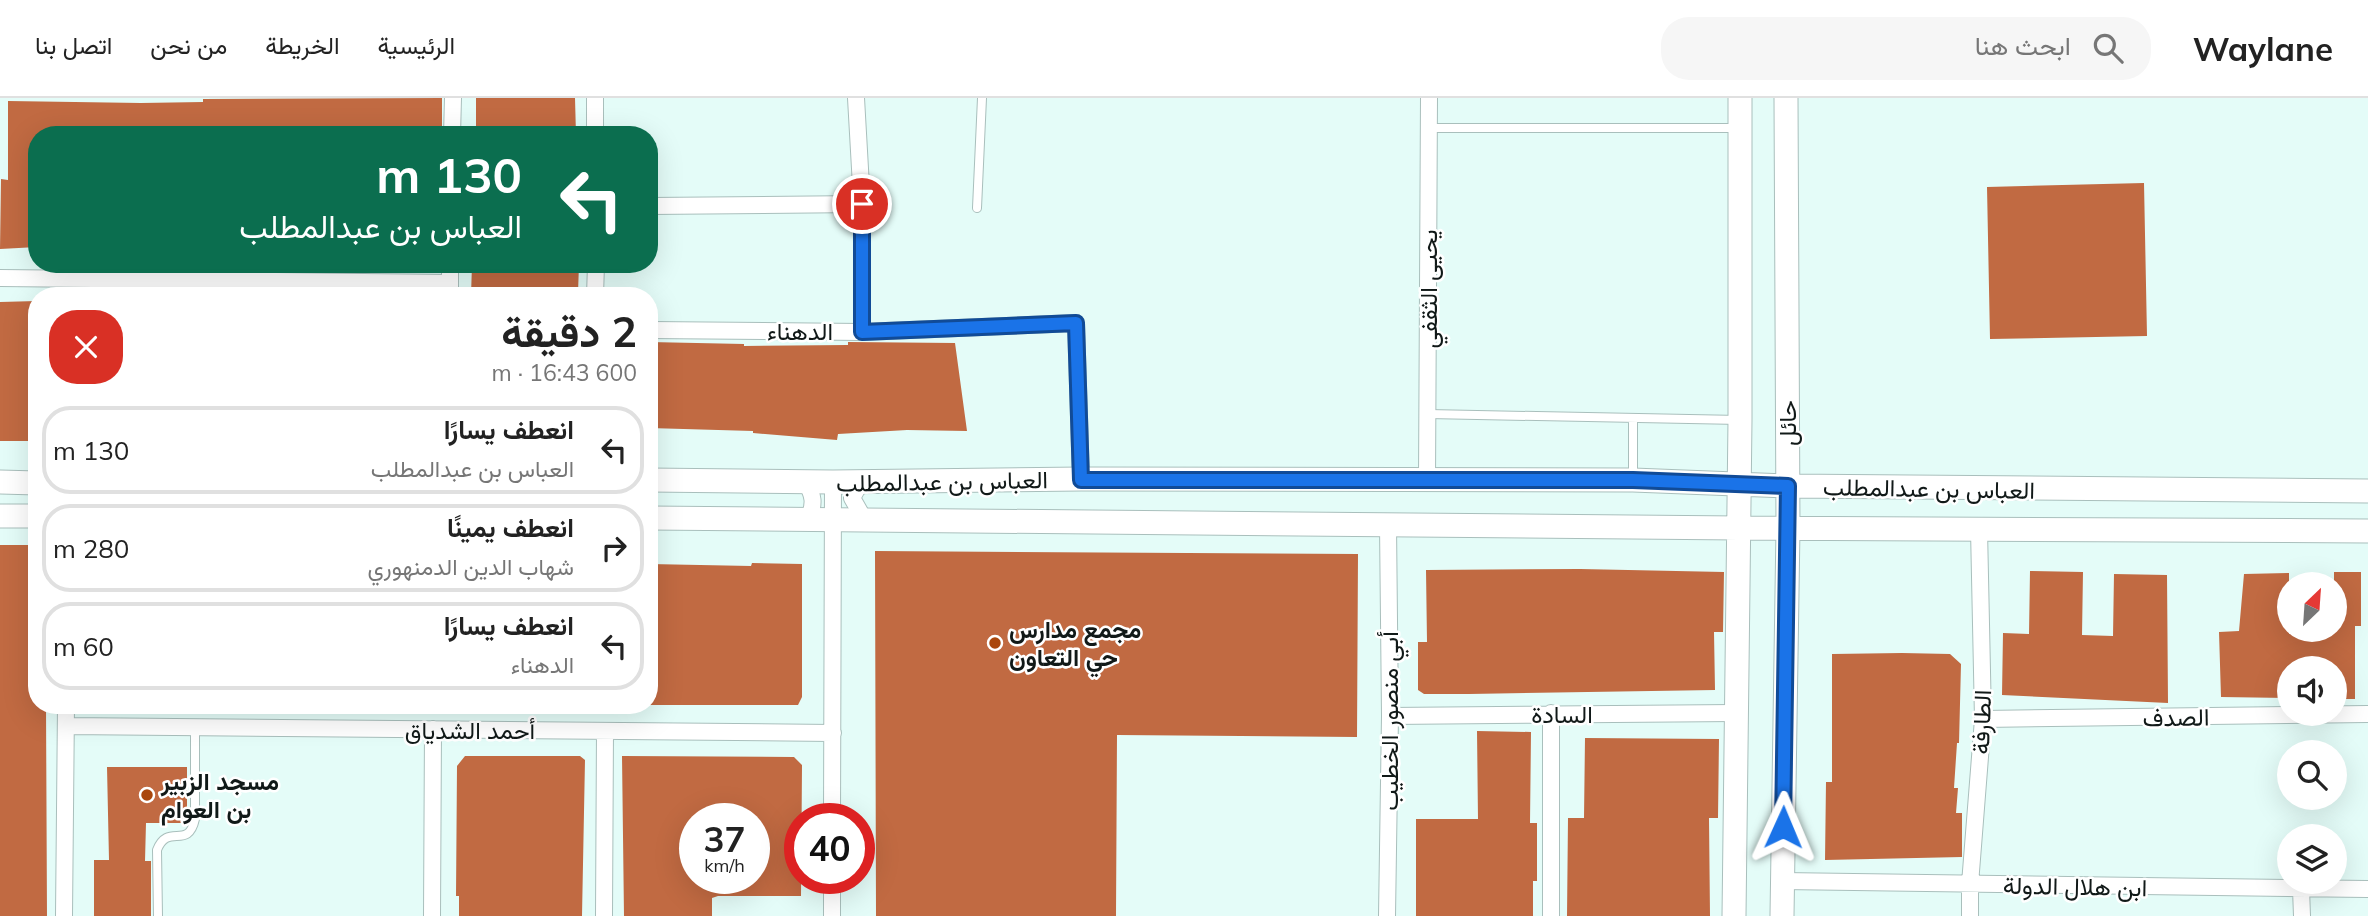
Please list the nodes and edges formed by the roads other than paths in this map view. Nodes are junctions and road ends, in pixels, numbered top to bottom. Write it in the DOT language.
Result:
graph roads {
  1 [pos="453,98"];
  2 [pos="595,98"];
  3 [pos="856,98"];
  4 [pos="982,98"];
  5 [pos="1429,98"];
  6 [pos="1740,98"];
  7 [pos="1786,98"];
  8 [pos="452,126"];
  9 [pos="596,126"];
  10 [pos="1429,128"];
  11 [pos="1740,128"];
  12 [pos="862,204"];
  13 [pos="658,206"];
  14 [pos="977,208"];
  15 [pos="0,278"];
  16 [pos="368,287"];
  17 [pos="658,330"];
  18 [pos="862,332"];
  19 [pos="1428,414"];
  20 [pos="1633,418"];
  21 [pos="1740,420"];
  22 [pos="658,480"];
  23 [pos="1081,480"];
  24 [pos="1427,480"];
  25 [pos="1633,480"];
  26 [pos="0,482"];
  27 [pos="805,482"];
  28 [pos="833,482"];
  29 [pos="865,482"];
  30 [pos="28,483"];
  31 [pos="1739,484"];
  32 [pos="1788,486"];
  33 [pos="2368,491"];
  34 [pos="0,516"];
  35 [pos="28,516"];
  36 [pos="658,518"];
  37 [pos="808,519"];
  38 [pos="834,519"];
  39 [pos="864,519"];
  40 [pos="1388,525"];
  41 [pos="1739,528"];
  42 [pos="1788,528"];
  43 [pos="1979,528"];
  44 [pos="2368,531"];
  45 [pos="1551,713"];
  46 [pos="1735,713"];
  47 [pos="66,714"];
  48 [pos="2368,714"];
  49 [pos="1390,716"];
  50 [pos="1983,719"];
  51 [pos="66,726"];
  52 [pos="195,727"];
  53 [pos="433,729"];
  54 [pos="605,731"];
  55 [pos="833,733"];
  56 [pos="832,803"];
  57 [pos="1782,881"];
  58 [pos="1970,884"];
  59 [pos="2277,889"];
  60 [pos="2347,890"];
  61 [pos="2368,890"];
  62 [pos="832,894"];
  63 [pos="2301,894"];
  64 [pos="64,916"];
  65 [pos="158,916"];
  66 [pos="432,916"];
  67 [pos="604,916"];
  68 [pos="832,916"];
  69 [pos="1387,916"];
  70 [pos="1551,916"];
  71 [pos="1734,916"];
  72 [pos="1782,916"];
  73 [pos="1970,916"];
  74 [pos="2302,916"];
  1 -- 8 [label="street"];
  2 -- 9 [label="street"];
  3 -- 12 [label="street"];
  4 -- 14 [label="lane"];
  5 -- 10 [label="street, يحيى الثقفي"];
  6 -- 11 [label="street, حائل"];
  7 -- 32 [label="street, حائل"];
  10 -- 11 [label="lane"];
  10 -- 19 [label="street, يحيى الثقفي"];
  11 -- 21 [label="street, حائل"];
  12 -- 13 [label="street"];
  12 -- 18 [label="street"];
  15 -- 16 [label="street"];
  17 -- 18 [label="street, الدهناء"];
  18 -- 23 [label="street, الدهناء"];
  19 -- 20 [label="lane"];
  19 -- 24 [label="street, يحيى الثقفي"];
  20 -- 21 [label="lane"];
  20 -- 25 [label="lane"];
  21 -- 31 [label="street, حائل"];
  22 -- 27 [label="street, العباس بن عبدالمطلب"];
  23 -- 24 [label="street, العباس بن عبدالمطلب"];
  23 -- 29 [label="street, العباس بن عبدالمطلب"];
  24 -- 25 [label="street, العباس بن عبدالمطلب"];
  25 -- 31 [label="street, العباس بن عبدالمطلب"];
  26 -- 30 [label="street"];
  27 -- 28 [label="street, العباس بن عبدالمطلب"];
  27 -- 37 [label="street"];
  28 -- 29 [label="street, العباس بن عبدالمطلب"];
  28 -- 38 [label="street"];
  29 -- 39 [label="street"];
  31 -- 32 [label="street, العباس بن عبدالمطلب"];
  31 -- 41 [label="street, حائل"];
  32 -- 33 [label="street, العباس بن عبدالمطلب"];
  32 -- 42 [label="street, حائل"];
  34 -- 35 [label="street"];
  36 -- 37 [label="street, العباس بن عبدالمطلب"];
  37 -- 38 [label="street, العباس بن عبدالمطلب"];
  38 -- 39 [label="street, العباس بن عبدالمطلب"];
  38 -- 55 [label="street"];
  39 -- 40 [label="street, العباس بن عبدالمطلب"];
  40 -- 41 [label="street, العباس بن عبدالمطلب"];
  40 -- 49 [label="street, أبي منصور الخطيب"];
  41 -- 42 [label="street, العباس بن عبدالمطلب"];
  41 -- 46 [label="street, حائل"];
  42 -- 43 [label="street, العباس بن عبدالمطلب"];
  42 -- 57 [label="street, حائل"];
  43 -- 44 [label="street, العباس بن عبدالمطلب"];
  43 -- 50 [label="street, الطارفة"];
  45 -- 46 [label="street, السادة"];
  45 -- 49 [label="street, السادة"];
  45 -- 70 [label="street"];
  46 -- 71 [label="street, حائل"];
  47 -- 51 [label="street"];
  48 -- 50 [label="street, الصدف"];
  49 -- 69 [label="street, أبي منصور الخطيب"];
  50 -- 58 [label="street, الطارفة"];
  51 -- 52 [label="street, أحمد الشدياق"];
  51 -- 64 [label="street"];
  52 -- 53 [label="street, أحمد الشدياق"];
  52 -- 65 [label="lane"];
  53 -- 54 [label="street, أحمد الشدياق"];
  53 -- 66 [label="street"];
  54 -- 55 [label="street, أحمد الشدياق"];
  54 -- 67 [label="street"];
  55 -- 56 [label="street"];
  57 -- 58 [label="street, ابن هلال الدولة"];
  57 -- 72 [label="street, حائل"];
  58 -- 59 [label="street, ابن هلال الدولة"];
  58 -- 73 [label="street, الطارفة"];
  60 -- 61 [label="street, ابن هلال الدولة"];
  62 -- 68 [label="street"];
  63 -- 74 [label="street"];
}
